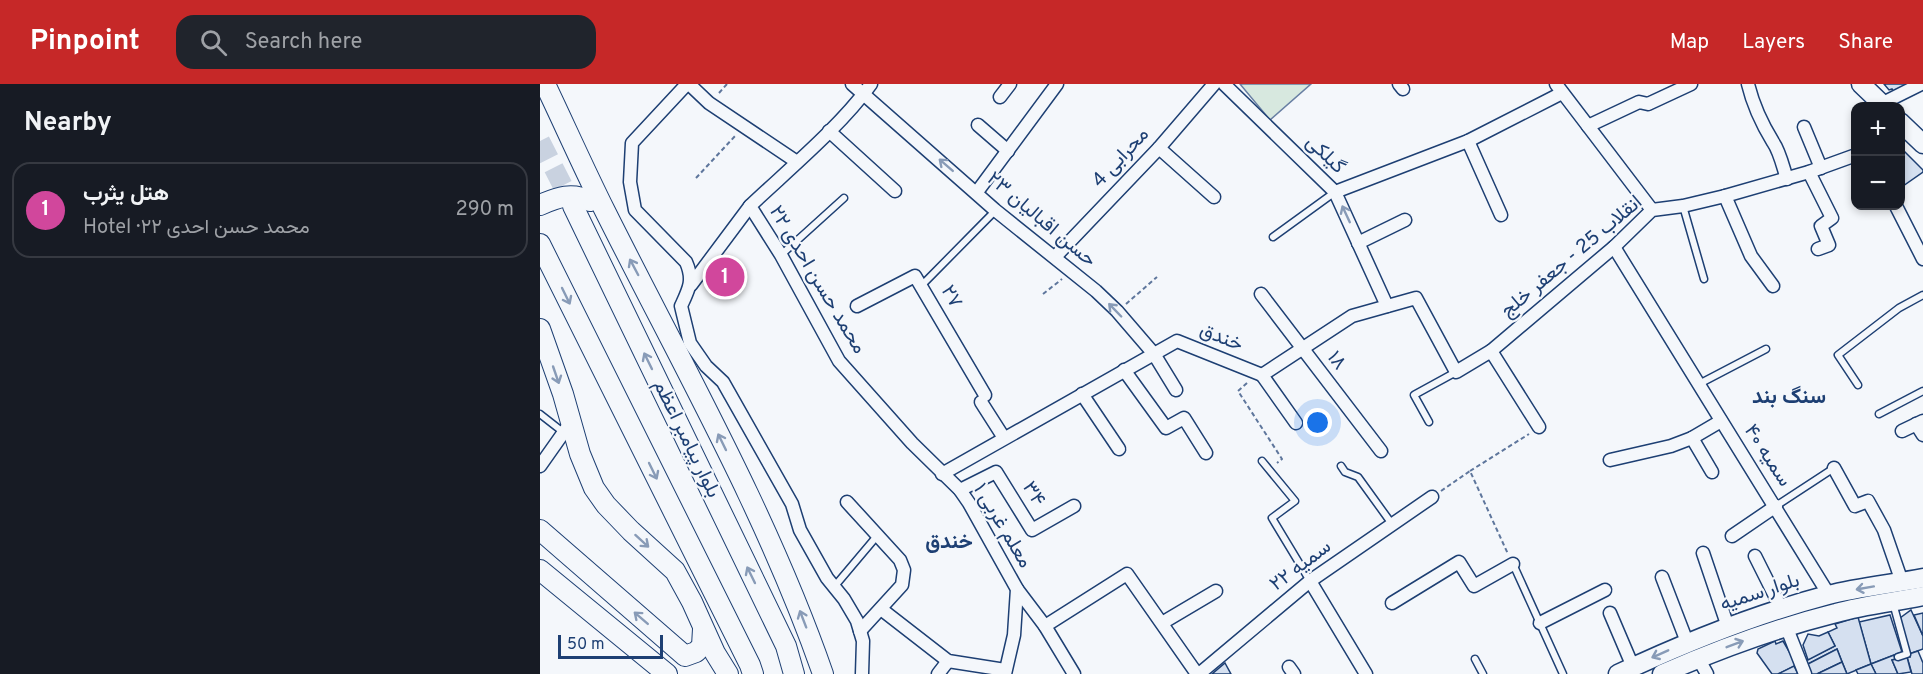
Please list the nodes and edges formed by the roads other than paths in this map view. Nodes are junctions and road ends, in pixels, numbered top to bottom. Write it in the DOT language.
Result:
graph roads {
  1 [pos="545,84"];
  2 [pos="688,84"];
  3 [pos="852,84"];
  4 [pos="1010,84"];
  5 [pos="1057,84"];
  6 [pos="1214,84"];
  7 [pos="1224,84"];
  8 [pos="1691,84"];
  9 [pos="1748,84"];
  10 [pos="1861,84"];
  11 [pos="1921,84"];
  12 [pos="1559,88"];
  13 [pos="867,89"];
  14 [pos="999,97"];
  15 [pos="1878,102"];
  16 [pos="1889,102"];
  17 [pos="978,125"];
  18 [pos="1587,126"];
  19 [pos="1804,127"];
  20 [pos="1905,127"];
  21 [pos="829,131"];
  22 [pos="1468,141"];
  23 [pos="1923,144"];
  24 [pos="1158,148"];
  25 [pos="1008,151"];
  26 [pos="1853,156"];
  27 [pos="797,162"];
  28 [pos="1821,168"];
  29 [pos="1809,172"];
  30 [pos="1787,179"];
  31 [pos="895,191"];
  32 [pos="977,192"];
  33 [pos="1335,192"];
  34 [pos="1725,196"];
  35 [pos="1214,197"];
  36 [pos="844,198"];
  37 [pos="540,205"];
  38 [pos="573,206"];
  39 [pos="750,206"];
  40 [pos="1683,206"];
  41 [pos="996,210"];
  42 [pos="1652,210"];
  43 [pos="1898,210"];
  44 [pos="605,211"];
  45 [pos="1501,215"];
  46 [pos="1405,220"];
  47 [pos="1273,237"];
  48 [pos="1358,243"];
  49 [pos="540,244"];
  50 [pos="1614,247"];
  51 [pos="1818,249"];
  52 [pos="781,255"];
  53 [pos="1055,257"];
  54 [pos="1923,259"];
  55 [pos="1704,279"];
  56 [pos="691,285"];
  57 [pos="922,285"];
  58 [pos="1773,286"];
  59 [pos="1261,294"];
  60 [pos="1923,295"];
  61 [pos="857,306"];
  62 [pos="1388,306"];
  63 [pos="540,329"];
  64 [pos="1302,348"];
  65 [pos="1766,349"];
  66 [pos="1491,351"];
  67 [pos="1154,354"];
  68 [pos="1124,370"];
  69 [pos="1456,372"];
  70 [pos="1260,374"];
  71 [pos="1699,384"];
  72 [pos="1858,385"];
  73 [pos="1176,390"];
  74 [pos="1923,391"];
  75 [pos="1082,394"];
  76 [pos="540,414"];
  77 [pos="1879,414"];
  78 [pos="1721,421"];
  79 [pos="1429,422"];
  80 [pos="1919,422"];
  81 [pos="1296,423"];
  82 [pos="567,427"];
  83 [pos="1539,427"];
  84 [pos="1902,431"];
  85 [pos="1923,435"];
  86 [pos="1004,438"];
  87 [pos="1692,438"];
  88 [pos="1119,449"];
  89 [pos="1381,451"];
  90 [pos="1206,453"];
  91 [pos="1610,460"];
  92 [pos="1262,461"];
  93 [pos="540,466"];
  94 [pos="1341,466"];
  95 [pos="1833,468"];
  96 [pos="1712,472"];
  97 [pos="942,474"];
  98 [pos="960,490"];
  99 [pos="1432,497"];
  100 [pos="847,502"];
  101 [pos="1074,506"];
  102 [pos="1776,506"];
  103 [pos="1392,524"];
  104 [pos="540,530"];
  105 [pos="878,536"];
  106 [pos="1732,536"];
  107 [pos="1703,553"];
  108 [pos="1755,556"];
  109 [pos="1513,564"];
  110 [pos="540,570"];
  111 [pos="1662,577"];
  112 [pos="1923,578"];
  113 [pos="1310,581"];
  114 [pos="1902,582"];
  115 [pos="834,587"];
  116 [pos="1017,589"];
  117 [pos="1216,591"];
  118 [pos="1605,591"];
  119 [pos="1829,595"];
  120 [pos="1923,596"];
  121 [pos="1893,602"];
  122 [pos="1392,603"];
  123 [pos="881,609"];
  124 [pos="1611,613"];
  125 [pos="1784,618"];
  126 [pos="1162,623"];
  127 [pos="1540,623"];
  128 [pos="1045,626"];
  129 [pos="1728,627"];
  130 [pos="703,629"];
  131 [pos="860,631"];
  132 [pos="1687,642"];
  133 [pos="678,650"];
  134 [pos="1898,657"];
  135 [pos="1475,659"];
  136 [pos="948,661"];
  137 [pos="1703,666"];
  138 [pos="662,670"];
  139 [pos="751,670"];
  140 [pos="1626,670"];
  141 [pos="1005,672"];
  142 [pos="728,674"];
  143 [pos="794,674"];
  144 [pos="823,674"];
  145 [pos="862,674"];
  146 [pos="938,674"];
  147 [pos="1074,674"];
  148 [pos="1198,674"];
  149 [pos="1366,674"];
  150 [pos="1483,674"];
  151 [pos="1563,674"];
  152 [pos="1662,674"];
  153 [pos="1805,674"];
  1 -- 44 [label="main road"];
  2 -- 27 [label="street"];
  2 -- 56 [label="street"];
  3 -- 13 [label="street, ۲۳ حسن اقبالیان"];
  4 -- 14 [label="street"];
  5 -- 25 [label="street"];
  6 -- 24 [label="street, محرابی 4"];
  7 -- 33 [label="street, گیلکی"];
  8 -- 18 [label="street"];
  9 -- 30 [label="street"];
  10 -- 15 [label="main road"];
  11 -- 16 [label="street"];
  12 -- 18 [label="street"];
  12 -- 22 [label="street"];
  13 -- 21 [label="street, ۲۲ محمد حسن احدی"];
  32 -- 13 [label="street, ۲۳ حسن اقبالیان, one-way"];
  17 -- 25 [label="street"];
  18 -- 42 [label="street"];
  19 -- 28 [label="street"];
  20 -- 23 [label="main road"];
  21 -- 27 [label="street, ۲۲ محمد حسن احدی"];
  21 -- 31 [label="street"];
  22 -- 33 [label="street"];
  22 -- 45 [label="street"];
  24 -- 35 [label="street"];
  24 -- 53 [label="street, محرابی 4"];
  25 -- 32 [label="street"];
  26 -- 28 [label="street, انقلاب 25 - جعفر خلج"];
  27 -- 39 [label="street, ۲۲ محمد حسن احدی"];
  28 -- 29 [label="street, انقلاب 25 - جعفر خلج"];
  29 -- 30 [label="street, انقلاب 25 - جعفر خلج"];
  29 -- 51 [label="street"];
  30 -- 34 [label="street, انقلاب 25 - جعفر خلج"];
  32 -- 41 [label="street, ۲۳ حسن اقبالیان"];
  33 -- 47 [label="lane"];
  48 -- 33 [label="street, گیلکی, one-way"];
  34 -- 40 [label="street, انقلاب 25 - جعفر خلج"];
  34 -- 58 [label="street"];
  36 -- 52 [label="lane"];
  37 -- 44 [label="main road"];
  143 -- 38 [label="main road, بلوار پیامبر اعظم, one-way"];
  39 -- 52 [label="street, ۲۲ محمد حسن احدی"];
  39 -- 56 [label="street"];
  40 -- 42 [label="street, انقلاب 25 - جعفر خلج"];
  40 -- 55 [label="lane"];
  41 -- 53 [label="street, ۲۳ حسن اقبالیان"];
  41 -- 57 [label="lane"];
  42 -- 50 [label="street, انقلاب 25 - جعفر خلج"];
  43 -- 54 [label="street"];
  144 -- 44 [label="main road, one-way"];
  46 -- 48 [label="street"];
  48 -- 62 [label="street, گیلکی"];
  49 -- 139 [label="main road, one-way"];
  50 -- 66 [label="street, انقلاب 25 - جعفر خلج"];
  50 -- 71 [label="street, سمیه ۴۰"];
  52 -- 97 [label="street, ۲۲ محمد حسن احدی"];
  67 -- 53 [label="street, ۲۳ حسن اقبالیان, one-way"];
  56 -- 115 [label="street"];
  57 -- 61 [label="street, ۲۷"];
  57 -- 86 [label="street, ۲۷"];
  59 -- 64 [label="street, ۱۸"];
  60 -- 72 [label="lane"];
  62 -- 64 [label="street"];
  62 -- 69 [label="street"];
  63 -- 82 [label="main road, one-way"];
  64 -- 70 [label="street"];
  64 -- 89 [label="street, ۱۸"];
  65 -- 71 [label="lane"];
  66 -- 69 [label="street, انقلاب 25 - جعفر خلج"];
  66 -- 83 [label="street"];
  67 -- 68 [label="street, خندق"];
  67 -- 70 [label="street, خندق"];
  67 -- 73 [label="street, ۲۳ حسن اقبالیان"];
  68 -- 75 [label="street, خندق"];
  68 -- 90 [label="street"];
  69 -- 79 [label="lane"];
  70 -- 81 [label="street"];
  71 -- 78 [label="street, سمیه ۴۰"];
  74 -- 77 [label="lane"];
  75 -- 86 [label="street, خندق"];
  75 -- 88 [label="street"];
  76 -- 82 [label="lane"];
  78 -- 87 [label="street"];
  78 -- 102 [label="street, سمیه ۴۰"];
  80 -- 84 [label="street"];
  80 -- 85 [label="street"];
  82 -- 93 [label="street"];
  82 -- 130 [label="main road, one-way"];
  86 -- 97 [label="street, خندق"];
  87 -- 91 [label="street"];
  87 -- 96 [label="street"];
  92 -- 113 [label="lane"];
  94 -- 103 [label="lane"];
  95 -- 102 [label="lane"];
  95 -- 114 [label="street"];
  97 -- 98 [label="street, معلم غربی ۱"];
  98 -- 101 [label="street, ۳۴"];
  98 -- 116 [label="street, معلم غربی ۱"];
  99 -- 103 [label="street, سمیه ۲۲"];
  100 -- 105 [label="street"];
  102 -- 106 [label="street"];
  102 -- 119 [label="street, سمیه ۴۰"];
  103 -- 113 [label="street, سمیه ۲۲"];
  133 -- 104 [label="main road, one-way"];
  105 -- 115 [label="lane"];
  105 -- 123 [label="street"];
  107 -- 129 [label="street"];
  108 -- 125 [label="street"];
  109 -- 122 [label="street"];
  109 -- 127 [label="lane"];
  110 -- 138 [label="main road"];
  111 -- 132 [label="street"];
  112 -- 114 [label="main road, بلوار سمیه"];
  113 -- 148 [label="street, سمیه ۲۲"];
  113 -- 149 [label="street"];
  114 -- 119 [label="main road, بلوار سمیه, one-way"];
  115 -- 131 [label="street"];
  116 -- 128 [label="street"];
  116 -- 141 [label="street, معلم غربی ۱"];
  117 -- 126 [label="street"];
  118 -- 127 [label="street"];
  119 -- 125 [label="main road, بلوار سمیه"];
  120 -- 121 [label="main road, بلوار سمیه"];
  121 -- 125 [label="main road, بلوار سمیه"];
  121 -- 134 [label="lane"];
  123 -- 131 [label="street"];
  123 -- 136 [label="street"];
  124 -- 140 [label="street"];
  125 -- 129 [label="main road, بلوار سمیه"];
  137 -- 125 [label="main road, بلوار سمیه, one-way"];
  125 -- 153 [label="street"];
  126 -- 128 [label="street"];
  126 -- 148 [label="street"];
  127 -- 151 [label="lane"];
  128 -- 147 [label="street"];
  129 -- 132 [label="main road, بلوار سمیه"];
  130 -- 133 [label="main road"];
  130 -- 142 [label="main road"];
  131 -- 145 [label="street"];
  132 -- 140 [label="main road, بلوار سمیه, one-way"];
  133 -- 138 [label="main road"];
  135 -- 150 [label="lane"];
  136 -- 141 [label="street"];
  136 -- 146 [label="street"];
  137 -- 152 [label="main road, بلوار سمیه"];
}
